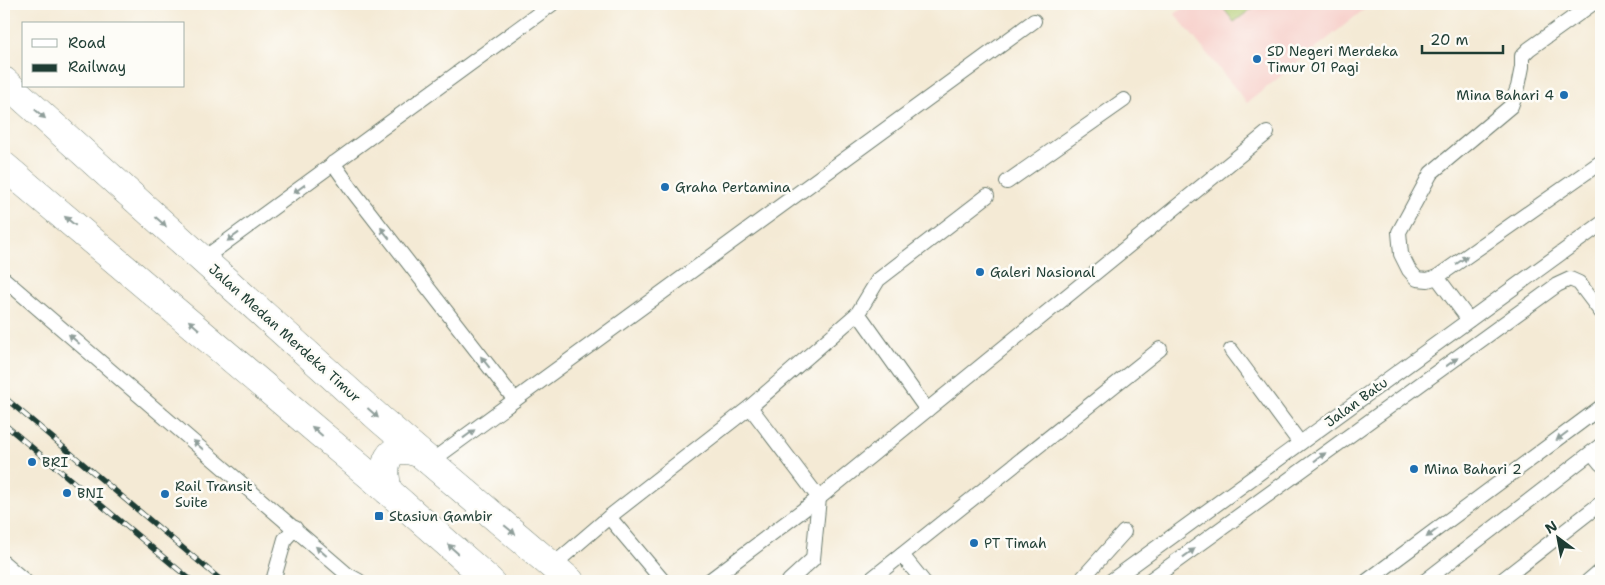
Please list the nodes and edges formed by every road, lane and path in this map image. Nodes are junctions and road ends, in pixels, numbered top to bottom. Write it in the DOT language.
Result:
graph roads {
  1 [pos="552,4"];
  2 [pos="1592,4"];
  3 [pos="1034,21"];
  4 [pos="4,81"];
  5 [pos="1124,100"];
  6 [pos="1267,133"];
  7 [pos="1601,162"];
  8 [pos="333,164"];
  9 [pos="4,166"];
  10 [pos="1007,182"];
  11 [pos="988,196"];
  12 [pos="1601,224"];
  13 [pos="202,259"];
  14 [pos="1437,277"];
  15 [pos="4,278"];
  16 [pos="1601,312"];
  17 [pos="858,313"];
  18 [pos="1469,320"];
  19 [pos="1160,349"];
  20 [pos="1231,350"];
  21 [pos="514,400"];
  22 [pos="1601,407"];
  23 [pos="750,408"];
  24 [pos="928,410"];
  25 [pos="1300,443"];
  26 [pos="1597,449"];
  27 [pos="424,458"];
  28 [pos="1601,464"];
  29 [pos="388,491"];
  30 [pos="819,498"];
  31 [pos="1601,502"];
  32 [pos="608,517"];
  33 [pos="295,528"];
  34 [pos="1124,532"];
  35 [pos="902,555"];
  36 [pos="4,563"];
  37 [pos="1601,570"];
  38 [pos="561,574"];
  39 [pos="1433,579"];
  40 [pos="25,581"];
  41 [pos="273,581"];
  42 [pos="359,581"];
  43 [pos="490,581"];
  44 [pos="663,581"];
  45 [pos="709,581"];
  46 [pos="789,581"];
  47 [pos="868,581"];
  48 [pos="923,581"];
  49 [pos="1080,581"];
  50 [pos="1111,581"];
  51 [pos="1149,581"];
  52 [pos="1367,581"];
  53 [pos="1501,581"];
  54 [pos="1588,581"];
  1 -- 8 [label="lane"];
  2 -- 14 [label="lane"];
  3 -- 21 [label="lane"];
  4 -- 13 [label="main road, Jalan Medan Merdeka Timur, one-way"];
  5 -- 10 [label="lane"];
  6 -- 24 [label="lane"];
  14 -- 7 [label="lane, one-way"];
  8 -- 13 [label="lane, one-way"];
  21 -- 8 [label="lane, one-way"];
  29 -- 9 [label="main road, one-way"];
  11 -- 17 [label="lane"];
  12 -- 18 [label="lane, Jalan Batu"];
  13 -- 27 [label="main road, Jalan Medan Merdeka Timur, one-way"];
  14 -- 18 [label="lane"];
  33 -- 15 [label="lane, one-way"];
  51 -- 16 [label="lane, one-way"];
  17 -- 23 [label="lane"];
  17 -- 24 [label="lane"];
  18 -- 25 [label="lane, Jalan Batu"];
  19 -- 35 [label="lane"];
  20 -- 25 [label="lane"];
  27 -- 21 [label="lane, one-way"];
  22 -- 52 [label="lane, one-way"];
  23 -- 30 [label="lane"];
  23 -- 32 [label="lane"];
  24 -- 30 [label="lane"];
  25 -- 50 [label="lane, Jalan Batu"];
  26 -- 28 [label="lane"];
  26 -- 39 [label="lane"];
  27 -- 29 [label="main road"];
  27 -- 38 [label="main road, Jalan Medan Merdeka Timur, one-way"];
  43 -- 29 [label="main road, one-way"];
  30 -- 45 [label="lane"];
  30 -- 46 [label="lane"];
  31 -- 53 [label="lane"];
  32 -- 38 [label="lane"];
  32 -- 44 [label="lane"];
  33 -- 41 [label="lane"];
  42 -- 33 [label="lane, one-way"];
  34 -- 49 [label="lane"];
  35 -- 47 [label="lane"];
  35 -- 48 [label="lane"];
  36 -- 40 [label="lane"];
  37 -- 54 [label="lane"];
}
